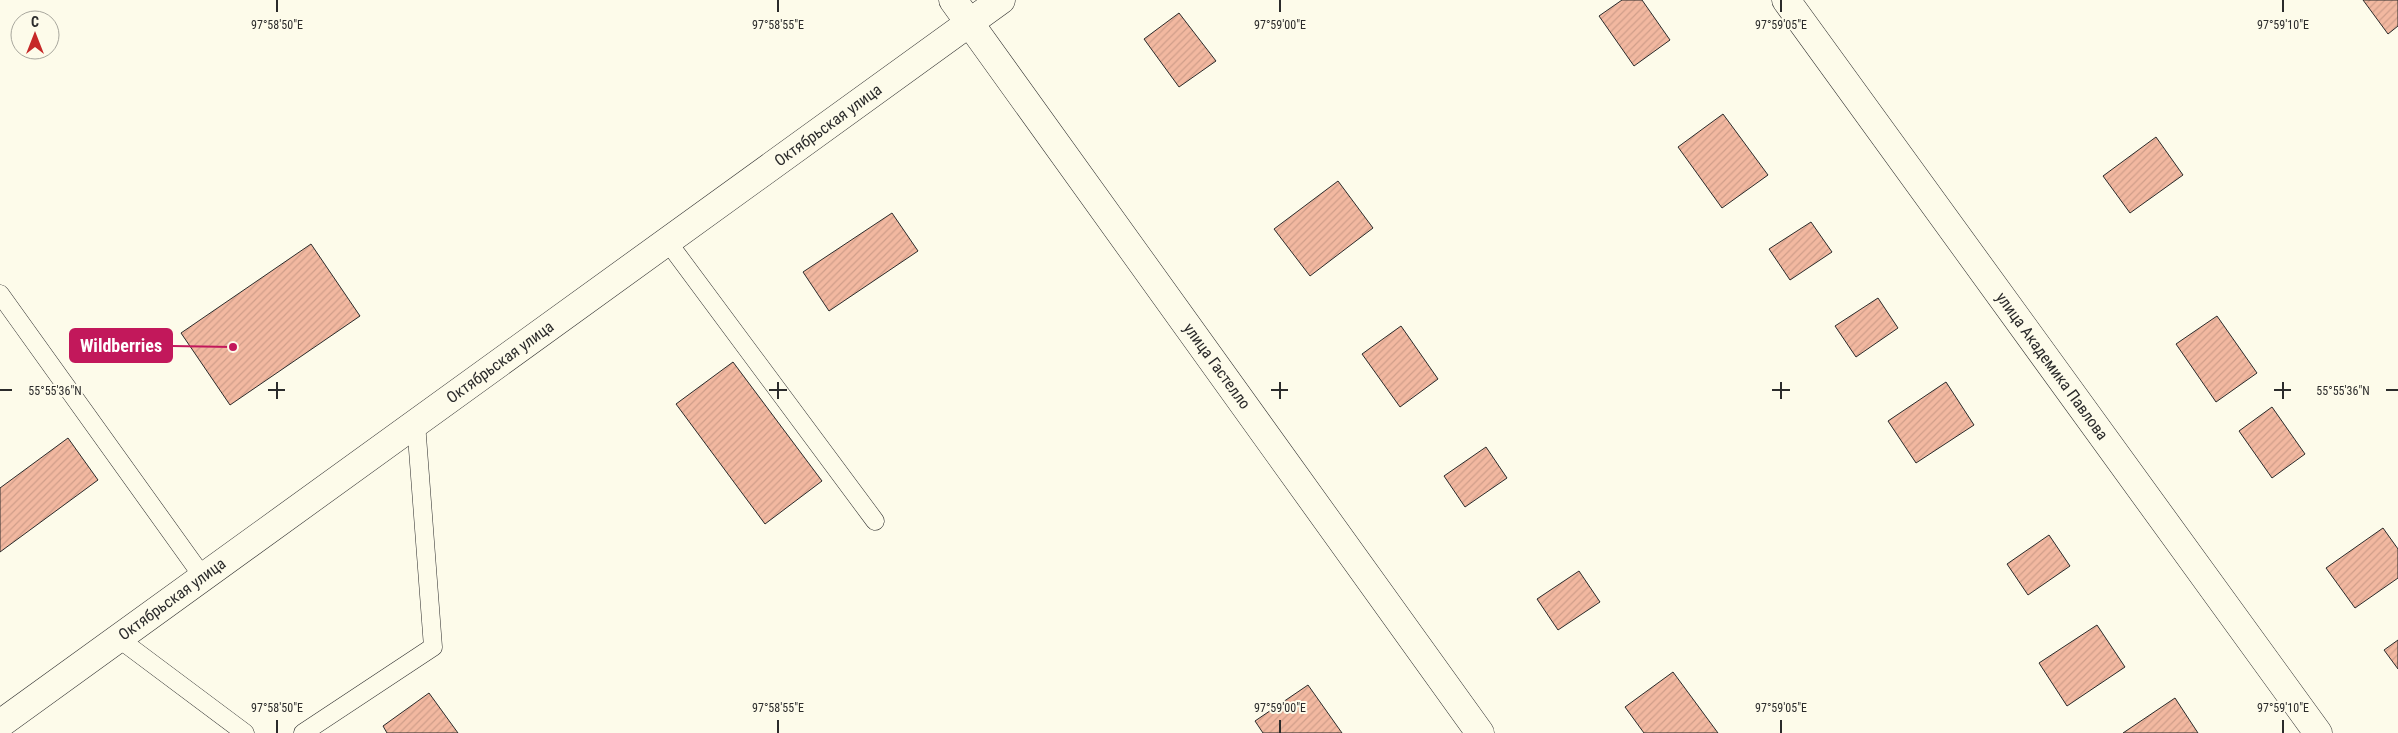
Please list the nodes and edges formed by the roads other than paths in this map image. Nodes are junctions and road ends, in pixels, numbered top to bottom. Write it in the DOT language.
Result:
graph roads {
  1 [pos="953,0"];
  2 [pos="1001,0"];
  3 [pos="1786,0"];
  4 [pos="970,22"];
  5 [pos="667,241"];
  6 [pos="0,294"];
  7 [pos="416,423"];
  8 [pos="875,521"];
  9 [pos="203,577"];
  10 [pos="118,638"];
  11 [pos="0,724"];
  12 [pos="245,733"];
  13 [pos="303,733"];
  14 [pos="1480,733"];
  15 [pos="2318,733"];
  1 -- 4 [label="street, улица Гастелло"];
  2 -- 4 [label="street, Октябрьская улица"];
  3 -- 15 [label="street, улица Академика Павлова"];
  4 -- 5 [label="street, Октябрьская улица"];
  4 -- 14 [label="street, улица Гастелло"];
  5 -- 7 [label="street, Октябрьская улица"];
  5 -- 8 [label="lane"];
  6 -- 9 [label="lane"];
  7 -- 9 [label="street, Октябрьская улица"];
  7 -- 13 [label="lane"];
  9 -- 10 [label="street, Октябрьская улица"];
  10 -- 11 [label="street, Октябрьская улица"];
  10 -- 12 [label="lane"];
}
